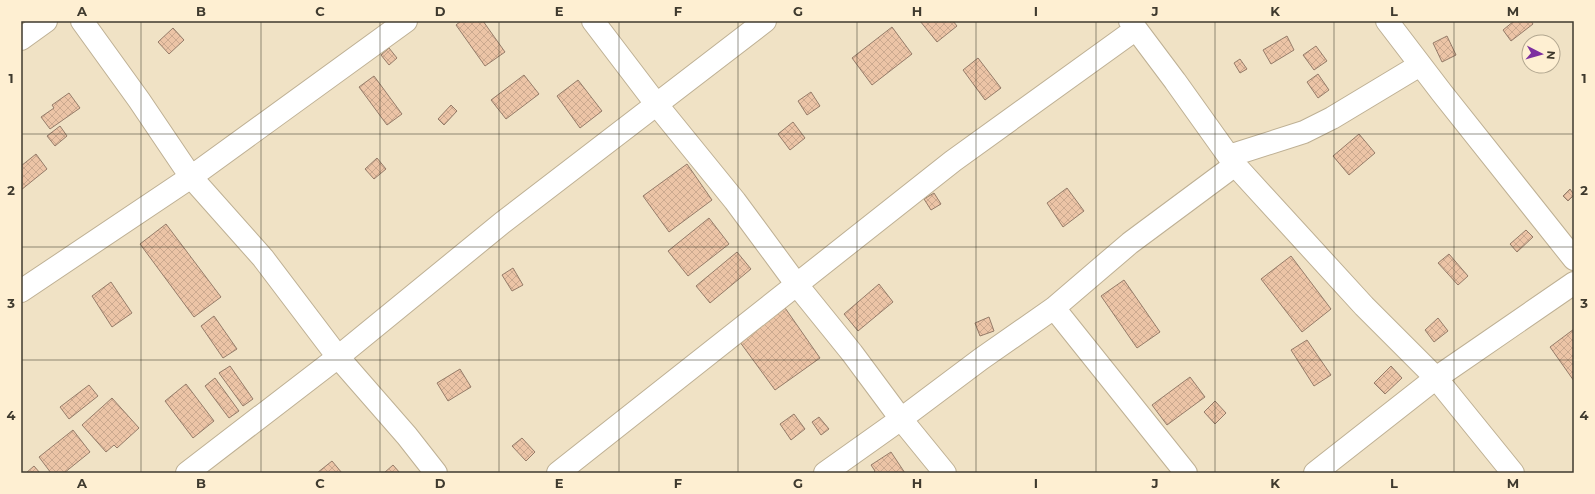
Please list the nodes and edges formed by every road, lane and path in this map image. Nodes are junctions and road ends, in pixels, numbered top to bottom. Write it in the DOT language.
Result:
graph roads {
  1 [pos="46,21"];
  2 [pos="82,21"];
  3 [pos="406,21"];
  4 [pos="593,21"];
  5 [pos="765,21"];
  6 [pos="1387,21"];
  7 [pos="1133,25"];
  8 [pos="21,39"];
  9 [pos="1420,65"];
  10 [pos="657,105"];
  11 [pos="1232,160"];
  12 [pos="192,177"];
  13 [pos="1574,259"];
  14 [pos="1574,283"];
  15 [pos="797,285"];
  16 [pos="21,292"];
  17 [pos="1054,308"];
  18 [pos="338,357"];
  19 [pos="1436,378"];
  20 [pos="901,419"];
  21 [pos="187,473"];
  22 [pos="436,473"];
  23 [pos="558,473"];
  24 [pos="825,473"];
  25 [pos="945,473"];
  26 [pos="1186,473"];
  27 [pos="1315,473"];
  28 [pos="1513,473"];
  1 -- 8 [label="street"];
  2 -- 12 [label="street"];
  3 -- 12 [label="street"];
  4 -- 10 [label="street"];
  5 -- 10 [label="street"];
  6 -- 9 [label="street"];
  7 -- 11 [label="street"];
  7 -- 15 [label="street"];
  9 -- 11 [label="street"];
  9 -- 13 [label="street"];
  10 -- 15 [label="street"];
  10 -- 18 [label="street"];
  11 -- 17 [label="street"];
  11 -- 19 [label="street"];
  12 -- 16 [label="street"];
  12 -- 18 [label="street"];
  14 -- 19 [label="street"];
  15 -- 20 [label="street"];
  15 -- 23 [label="street"];
  17 -- 20 [label="street"];
  17 -- 26 [label="street"];
  18 -- 21 [label="street"];
  18 -- 22 [label="street"];
  19 -- 27 [label="street"];
  19 -- 28 [label="street"];
  20 -- 24 [label="street"];
  20 -- 25 [label="street"];
}
